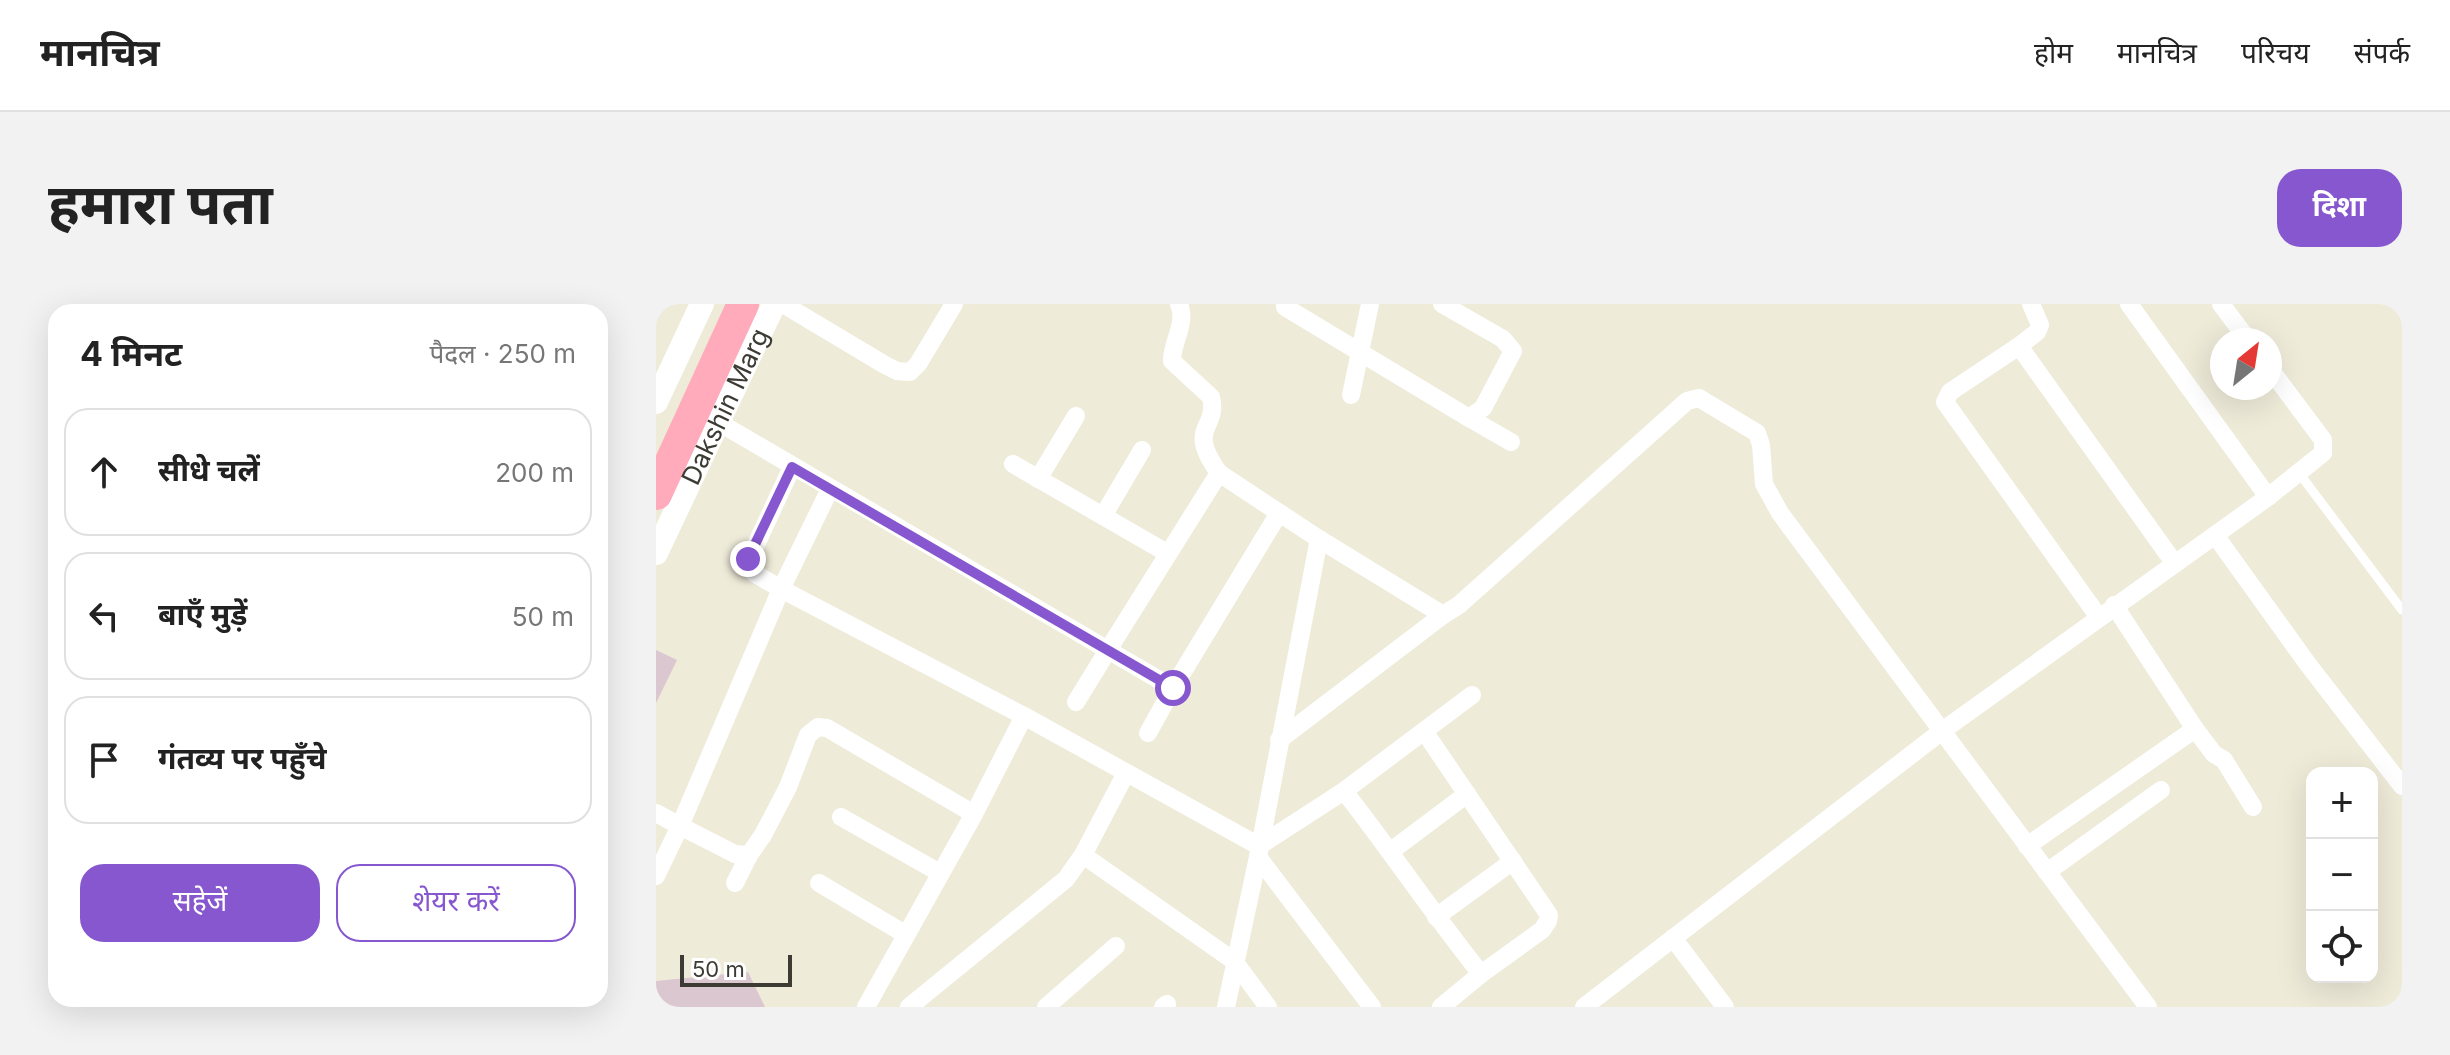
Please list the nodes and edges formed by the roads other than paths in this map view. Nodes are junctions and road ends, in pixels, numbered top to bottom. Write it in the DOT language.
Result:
graph roads {
  1 [pos="702,304"];
  2 [pos="725,304"];
  3 [pos="743,304"];
  4 [pos="774,304"];
  5 [pos="783,304"];
  6 [pos="954,304"];
  7 [pos="1179,304"];
  8 [pos="1370,304"];
  9 [pos="1442,304"];
  10 [pos="2031,304"];
  11 [pos="2129,304"];
  12 [pos="2221,304"];
  13 [pos="1285,307"];
  14 [pos="2239,328"];
  15 [pos="2019,346"];
  16 [pos="1360,352"];
  17 [pos="2282,385"];
  18 [pos="1351,395"];
  19 [pos="656,402"];
  20 [pos="1076,416"];
  21 [pos="1469,418"];
  22 [pos="718,422"];
  23 [pos="1511,442"];
  24 [pos="1142,450"];
  25 [pos="656,454"];
  26 [pos="1013,464"];
  27 [pos="792,467"];
  28 [pos="1219,473"];
  29 [pos="2299,473"];
  30 [pos="1038,479"];
  31 [pos="830,489"];
  32 [pos="656,494"];
  33 [pos="2268,497"];
  34 [pos="1279,513"];
  35 [pos="1103,516"];
  36 [pos="2215,535"];
  37 [pos="1319,539"];
  38 [pos="656,553"];
  39 [pos="1167,553"];
  40 [pos="2175,564"];
  41 [pos="781,589"];
  42 [pos="2114,605"];
  43 [pos="2402,610"];
  44 [pos="1443,615"];
  45 [pos="2098,616"];
  46 [pos="1108,650"];
  47 [pos="1173,688"];
  48 [pos="1472,695"];
  49 [pos="1076,702"];
  50 [pos="1024,716"];
  51 [pos="2195,729"];
  52 [pos="1424,731"];
  53 [pos="1942,731"];
  54 [pos="1148,733"];
  55 [pos="1279,740"];
  56 [pos="1126,773"];
  57 [pos="2402,786"];
  58 [pos="2161,790"];
  59 [pos="1344,791"];
  60 [pos="1467,794"];
  61 [pos="2253,807"];
  62 [pos="656,813"];
  63 [pos="974,814"];
  64 [pos="841,817"];
  65 [pos="680,826"];
  66 [pos="2027,846"];
  67 [pos="1391,851"];
  68 [pos="1259,852"];
  69 [pos="749,855"];
  70 [pos="1083,855"];
  71 [pos="1513,861"];
  72 [pos="2047,872"];
  73 [pos="940,873"];
  74 [pos="656,876"];
  75 [pos="735,883"];
  76 [pos="819,883"];
  77 [pos="1436,917"];
  78 [pos="905,934"];
  79 [pos="1673,938"];
  80 [pos="1116,946"];
  81 [pos="1234,961"];
  82 [pos="1481,974"];
  83 [pos="866,1007"];
  84 [pos="909,1007"];
  85 [pos="1046,1007"];
  86 [pos="1226,1007"];
  87 [pos="1268,1007"];
  88 [pos="1372,1007"];
  89 [pos="1441,1007"];
  90 [pos="1584,1007"];
  91 [pos="1725,1007"];
  92 [pos="2148,1007"];
  1 -- 19 [label="street"];
  2 -- 25 [label="highway, Dakshin Marg"];
  3 -- 32 [label="highway"];
  4 -- 22 [label="street, Dakshin Marg"];
  5 -- 6 [label="street"];
  7 -- 28 [label="street"];
  8 -- 16 [label="street"];
  9 -- 21 [label="street"];
  10 -- 15 [label="street"];
  11 -- 33 [label="street"];
  12 -- 14 [label="street"];
  13 -- 16 [label="street"];
  15 -- 40 [label="street"];
  15 -- 45 [label="street"];
  16 -- 18 [label="street"];
  16 -- 21 [label="street"];
  17 -- 29 [label="street"];
  20 -- 30 [label="street"];
  21 -- 23 [label="street"];
  22 -- 27 [label="street"];
  22 -- 38 [label="street, Dakshin Marg"];
  24 -- 35 [label="street"];
  26 -- 30 [label="street"];
  27 -- 31 [label="street"];
  27 -- 41 [label="street"];
  28 -- 34 [label="street"];
  28 -- 39 [label="street"];
  29 -- 33 [label="street"];
  29 -- 43 [label="lane"];
  30 -- 35 [label="street"];
  31 -- 41 [label="street"];
  31 -- 46 [label="street"];
  33 -- 36 [label="street"];
  34 -- 37 [label="street"];
  34 -- 47 [label="street"];
  35 -- 39 [label="street"];
  36 -- 40 [label="street"];
  36 -- 57 [label="street"];
  37 -- 44 [label="street"];
  37 -- 55 [label="street"];
  39 -- 46 [label="street"];
  40 -- 42 [label="street"];
  41 -- 50 [label="street"];
  41 -- 65 [label="street"];
  42 -- 45 [label="street"];
  42 -- 51 [label="street"];
  44 -- 53 [label="street"];
  44 -- 55 [label="street"];
  45 -- 53 [label="street"];
  46 -- 47 [label="street"];
  46 -- 49 [label="street"];
  47 -- 54 [label="street"];
  48 -- 52 [label="street"];
  50 -- 56 [label="street"];
  50 -- 63 [label="street"];
  51 -- 61 [label="street"];
  51 -- 66 [label="street"];
  52 -- 59 [label="street"];
  52 -- 60 [label="street"];
  53 -- 66 [label="street"];
  53 -- 79 [label="street"];
  55 -- 68 [label="street"];
  56 -- 68 [label="street"];
  56 -- 70 [label="street"];
  58 -- 72 [label="street"];
  59 -- 67 [label="street"];
  59 -- 68 [label="street"];
  60 -- 67 [label="street"];
  60 -- 71 [label="street"];
  62 -- 65 [label="street"];
  63 -- 69 [label="street"];
  63 -- 73 [label="street"];
  64 -- 73 [label="street"];
  65 -- 69 [label="street"];
  65 -- 74 [label="street"];
  66 -- 72 [label="street"];
  67 -- 77 [label="street"];
  68 -- 81 [label="street"];
  68 -- 88 [label="street"];
  69 -- 75 [label="street"];
  70 -- 81 [label="street"];
  70 -- 84 [label="street"];
  71 -- 77 [label="street"];
  71 -- 82 [label="street"];
  72 -- 92 [label="street"];
  73 -- 78 [label="street"];
  76 -- 78 [label="street"];
  77 -- 82 [label="street"];
  78 -- 83 [label="street"];
  79 -- 90 [label="street"];
  79 -- 91 [label="street"];
  80 -- 85 [label="street"];
  81 -- 86 [label="street"];
  81 -- 87 [label="street"];
  82 -- 89 [label="street"];
}
